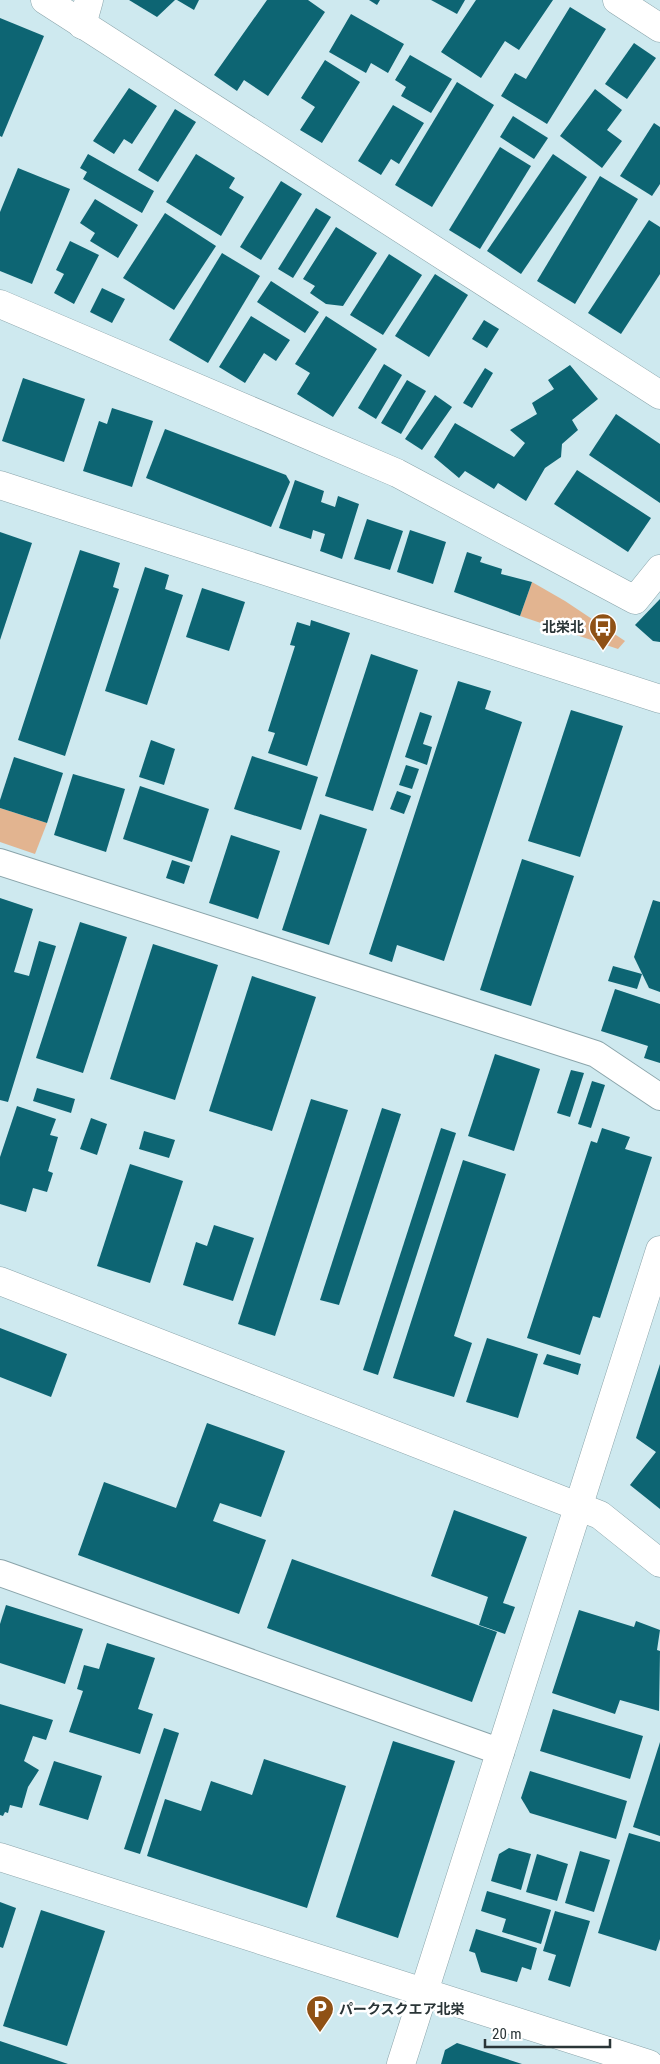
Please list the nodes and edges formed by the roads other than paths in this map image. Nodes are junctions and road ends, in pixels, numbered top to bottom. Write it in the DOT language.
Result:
graph roads {
  1 [pos="45,0"];
  2 [pos="617,0"];
  3 [pos="85,12"];
  4 [pos="660,28"];
  5 [pos="0,304"];
  6 [pos="660,395"];
  7 [pos="0,485"];
  8 [pos="660,568"];
  9 [pos="660,699"];
  10 [pos="0,862"];
  11 [pos="660,1097"];
  12 [pos="660,1250"];
  13 [pos="0,1281"];
  14 [pos="579,1507"];
  15 [pos="660,1563"];
  16 [pos="0,1573"];
  17 [pos="501,1752"];
  18 [pos="0,1857"];
  19 [pos="424,1992"];
  20 [pos="401,2064"];
  21 [pos="649,2064"];
  1 -- 3 [label="street"];
  2 -- 4 [label="street"];
  3 -- 6 [label="street"];
  5 -- 8 [label="street"];
  7 -- 9 [label="street"];
  10 -- 11 [label="street"];
  12 -- 14 [label="street"];
  13 -- 14 [label="street"];
  14 -- 15 [label="street"];
  14 -- 17 [label="street"];
  16 -- 17 [label="street"];
  17 -- 19 [label="street"];
  18 -- 19 [label="street"];
  19 -- 20 [label="street"];
  19 -- 21 [label="street"];
}
